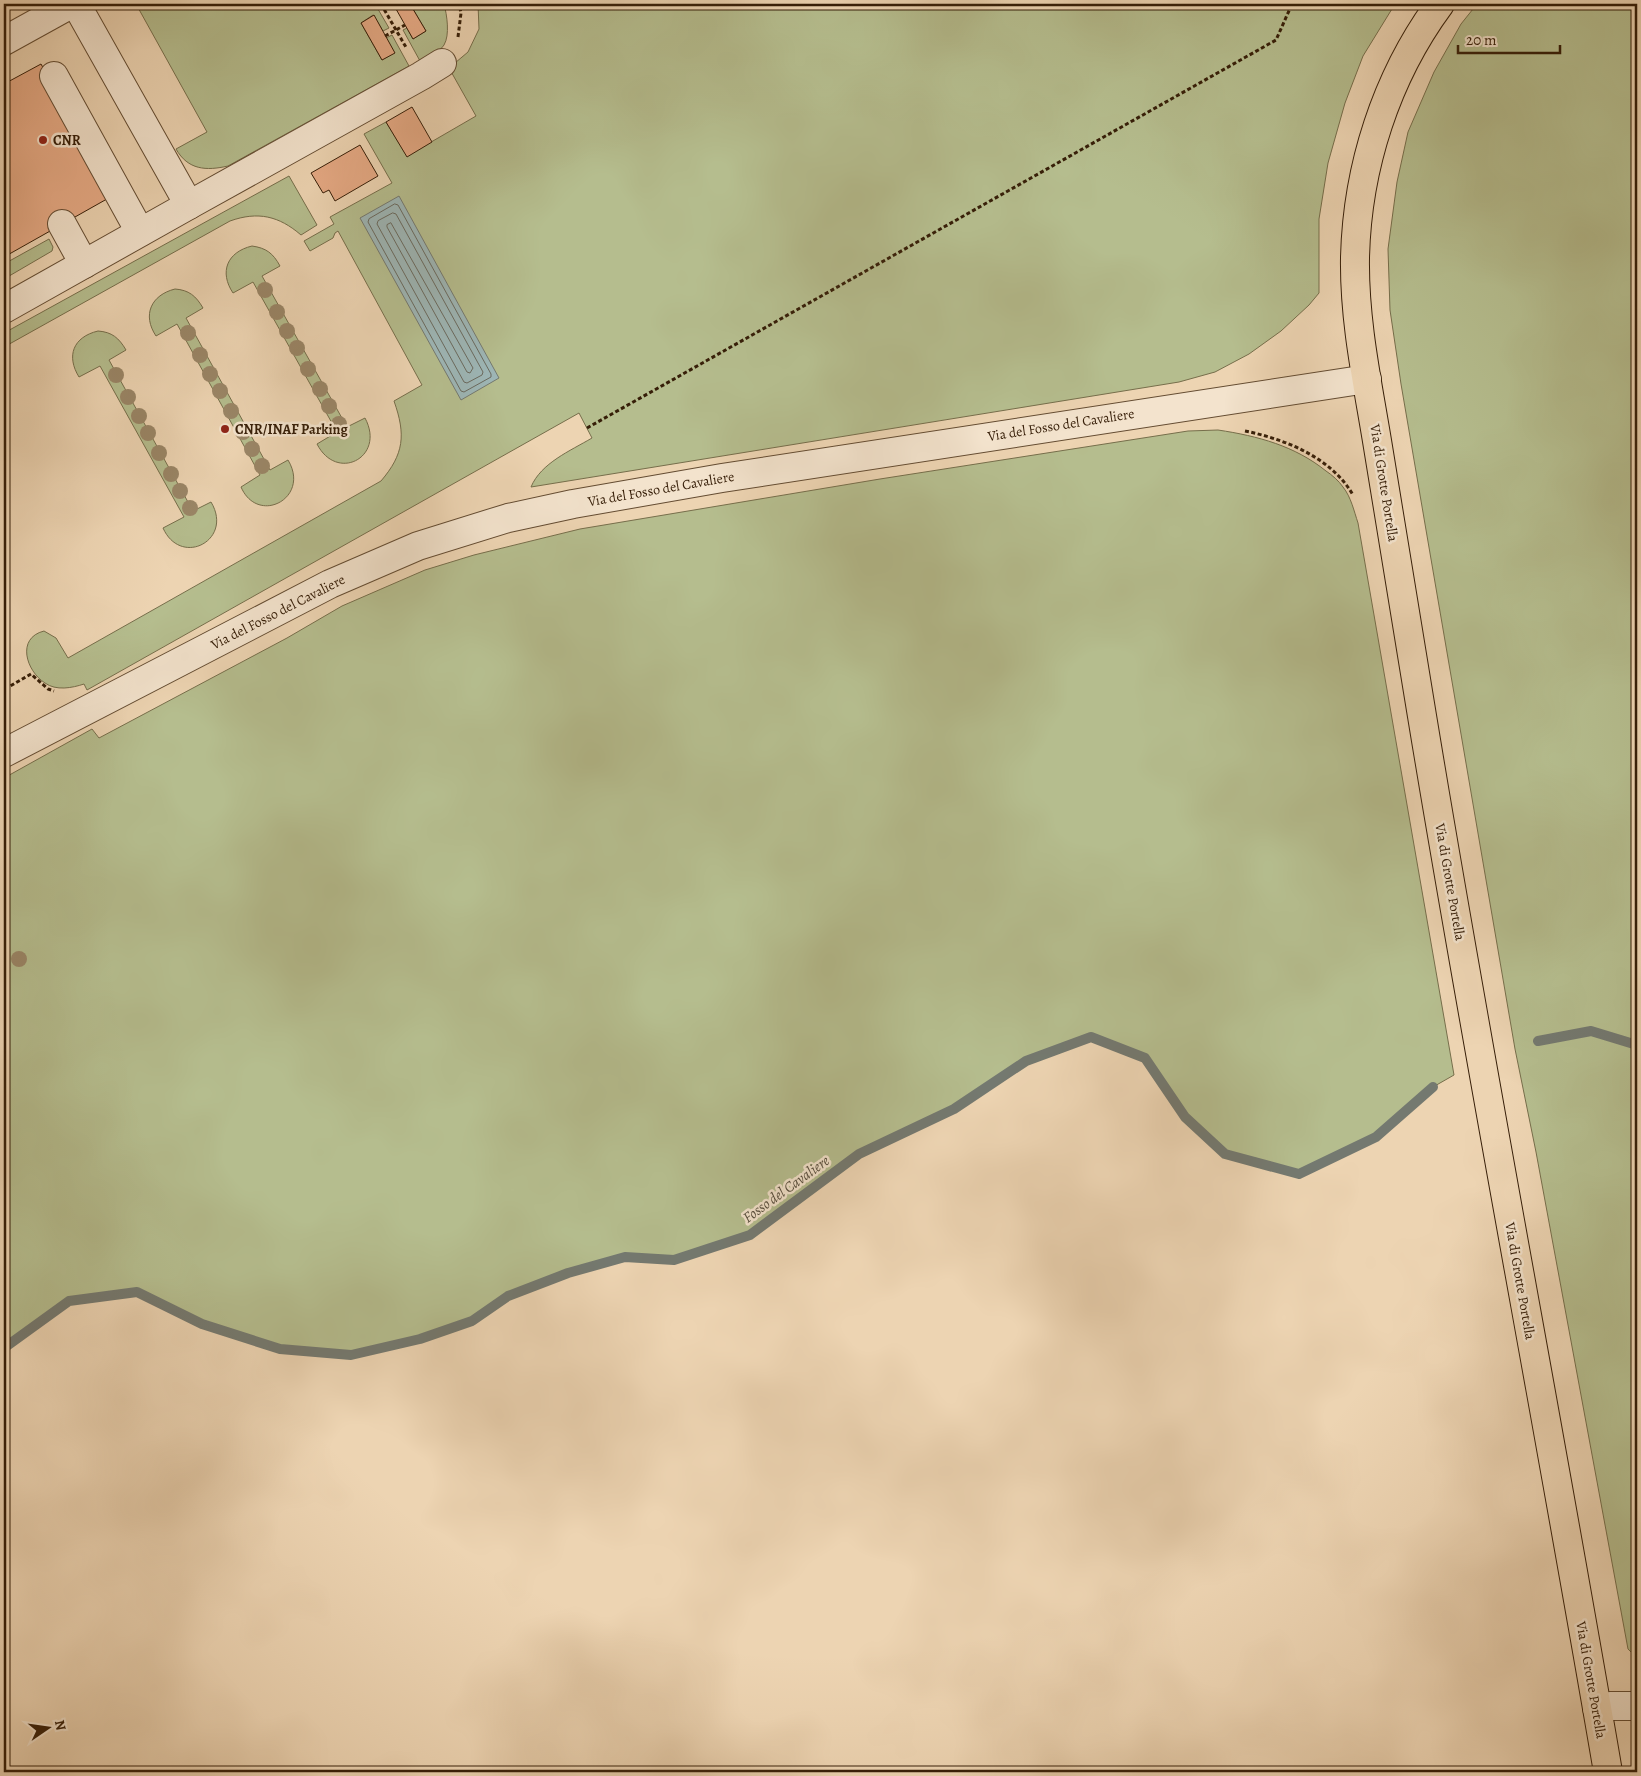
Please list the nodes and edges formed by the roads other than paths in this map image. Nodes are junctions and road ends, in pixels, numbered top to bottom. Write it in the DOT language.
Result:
graph roads {
  1 [pos="71,4"];
  2 [pos="76,4"];
  3 [pos="1440,4"];
  4 [pos="4,41"];
  5 [pos="432,69"];
  6 [pos="54,76"];
  7 [pos="189,205"];
  8 [pos="62,224"];
  9 [pos="140,232"];
  10 [pos="84,264"];
  11 [pos="4,309"];
  12 [pos="1367,379"];
  13 [pos="4,753"];
  14 [pos="1637,1706"];
  15 [pos="1597,1708"];
  16 [pos="1608,1772"];
  1 -- 4 [label="street"];
  2 -- 7 [label="street"];
  3 -- 12 [label="main road, Via di Grotte Portella"];
  5 -- 7 [label="street"];
  6 -- 9 [label="street"];
  7 -- 9 [label="street"];
  8 -- 10 [label="street"];
  9 -- 10 [label="street"];
  10 -- 11 [label="street"];
  12 -- 13 [label="street, Via del Fosso del Cavaliere"];
  12 -- 15 [label="main road, Via di Grotte Portella"];
  14 -- 15 [label="street"];
  15 -- 16 [label="main road, Via di Grotte Portella"];
}
